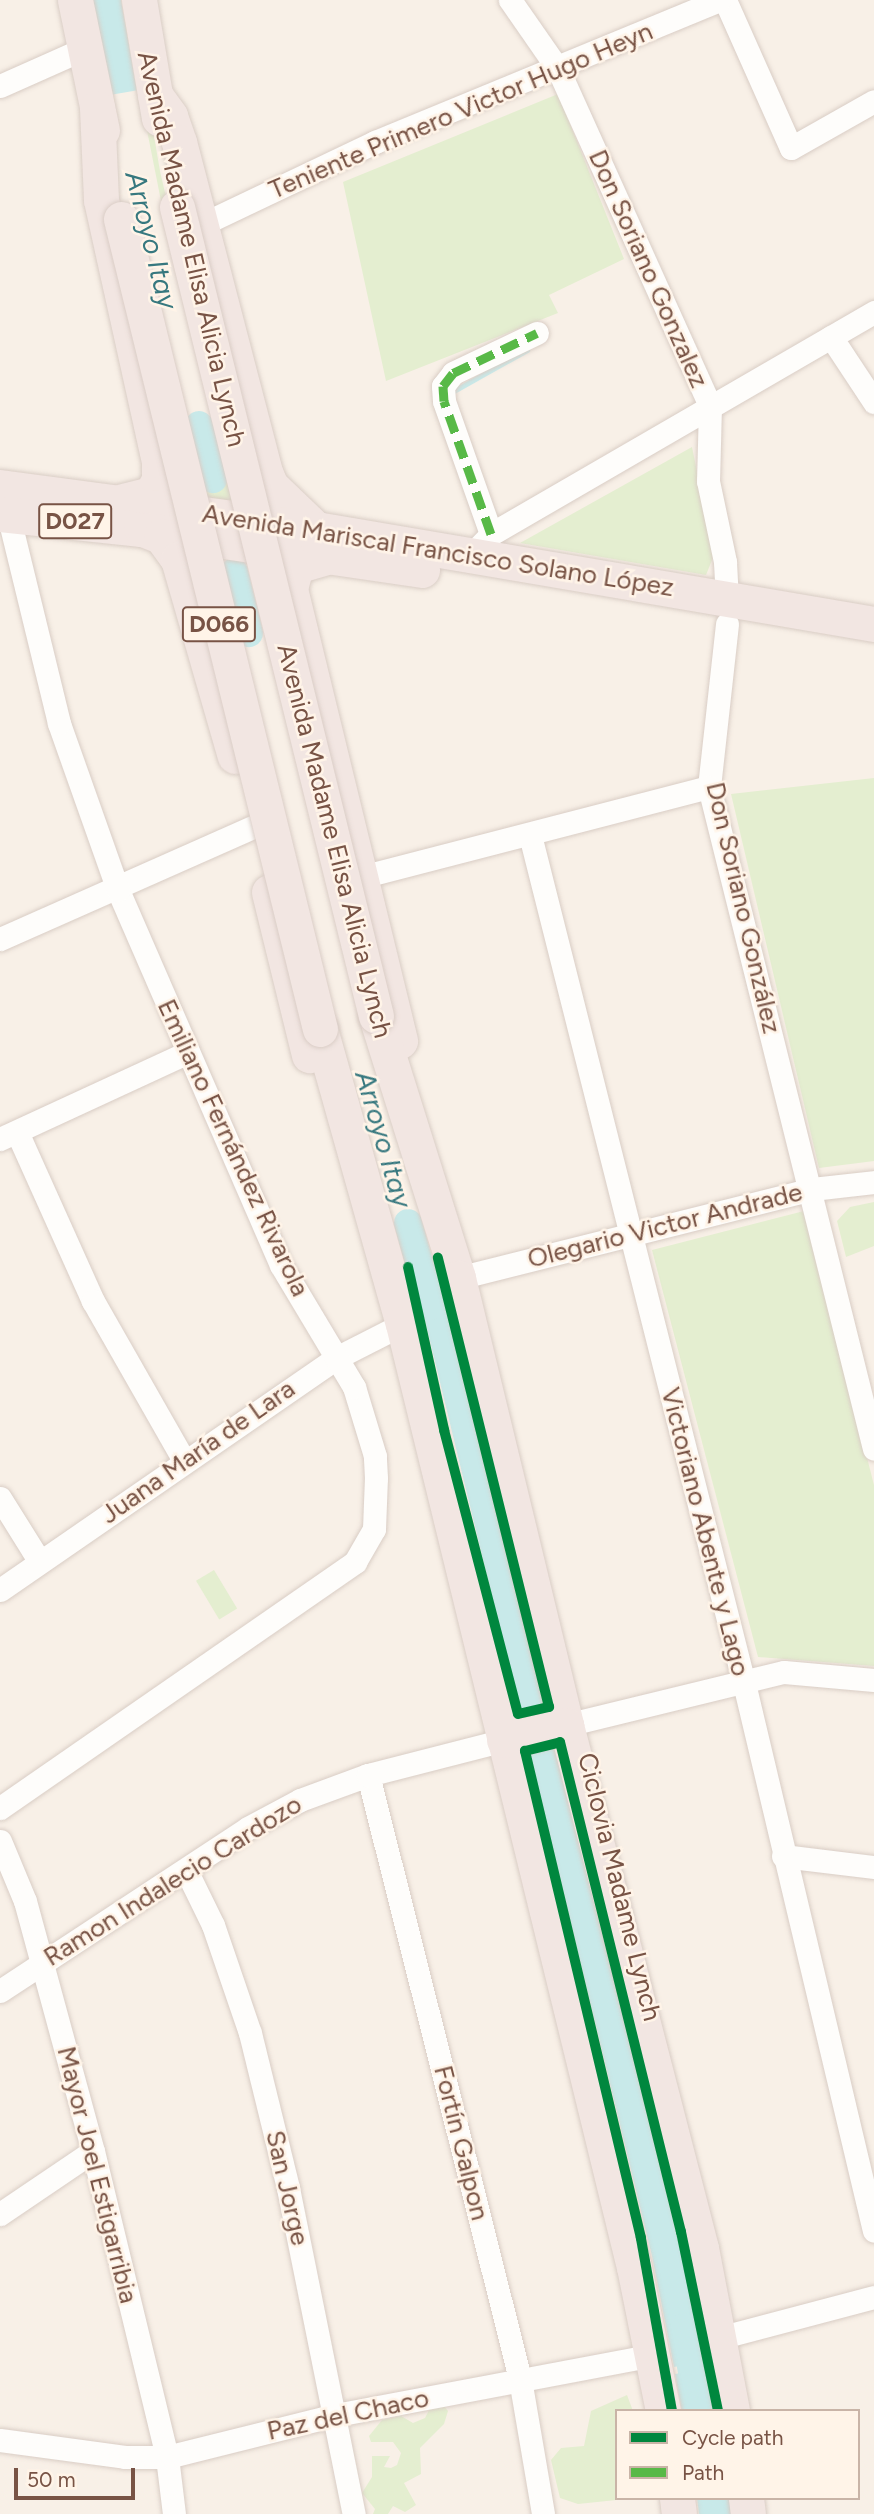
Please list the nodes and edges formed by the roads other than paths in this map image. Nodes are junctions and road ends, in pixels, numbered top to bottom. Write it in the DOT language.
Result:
graph roads {
  1 [pos="75,0"];
  2 [pos="139,0"];
  3 [pos="510,0"];
  4 [pos="719,0"];
  5 [pos="725,0"];
  6 [pos="83,48"];
  7 [pos="558,69"];
  8 [pos="0,86"];
  9 [pos="874,101"];
  10 [pos="97,108"];
  11 [pos="190,215"];
  12 [pos="874,312"];
  13 [pos="537,333"];
  14 [pos="831,337"];
  15 [pos="874,402"];
  16 [pos="710,406"];
  17 [pos="3,505"];
  18 [pos="132,515"];
  19 [pos="322,543"];
  20 [pos="481,545"];
  21 [pos="727,612"];
  22 [pos="874,624"];
  23 [pos="874,648"];
  24 [pos="709,787"];
  25 [pos="253,827"];
  26 [pos="530,835"];
  27 [pos="361,877"];
  28 [pos="118,890"];
  29 [pos="0,939"];
  30 [pos="188,1052"];
  31 [pos="8,1135"];
  32 [pos="356,1162"];
  33 [pos="874,1182"];
  34 [pos="811,1189"];
  35 [pos="441,1214"];
  36 [pos="629,1236"];
  37 [pos="458,1278"];
  38 [pos="403,1324"];
  39 [pos="335,1358"];
  40 [pos="874,1449"];
  41 [pos="183,1460"];
  42 [pos="0,1498"];
  43 [pos="40,1562"];
  44 [pos="0,1590"];
  45 [pos="743,1679"];
  46 [pos="874,1680"];
  47 [pos="537,1732"];
  48 [pos="368,1775"];
  49 [pos="0,1808"];
  50 [pos="0,1841"];
  51 [pos="783,1856"];
  52 [pos="874,1867"];
  53 [pos="187,1872"];
  54 [pos="43,1962"];
  55 [pos="0,1991"];
  56 [pos="93,2151"];
  57 [pos="0,2214"];
  58 [pos="874,2231"];
  59 [pos="874,2297"];
  60 [pos="719,2338"];
  61 [pos="654,2355"];
  62 [pos="520,2378"];
  63 [pos="663,2409"];
  64 [pos="732,2409"];
  65 [pos="336,2415"];
  66 [pos="0,2440"];
  67 [pos="167,2457"];
  68 [pos="174,2514"];
  69 [pos="354,2514"];
  70 [pos="543,2514"];
  1 -- 6 [label="highway, Avenida Madame Elisa Alicia Lynch / D066"];
  2 -- 11 [label="highway, Avenida Madame Elisa Alicia Lynch / D066"];
  3 -- 7 [label="street, Don Soriano Gonzalez"];
  4 -- 7 [label="street, Teniente Primero Victor Hugo Heyn"];
  5 -- 9 [label="street"];
  6 -- 8 [label="street"];
  6 -- 10 [label="highway, Avenida Madame Elisa Alicia Lynch / D066"];
  7 -- 11 [label="street, Teniente Primero Victor Hugo Heyn"];
  7 -- 16 [label="street, Don Soriano Gonzalez"];
  10 -- 18 [label="highway"];
  10 -- 32 [label="highway, Avenida Madame Elisa Alicia Lynch / D066, bridge"];
  11 -- 19 [label="highway"];
  11 -- 35 [label="highway, Avenida Madame Elisa Alicia Lynch / D066, bridge"];
  12 -- 14 [label="street"];
  13 -- 20 [label="street"];
  14 -- 15 [label="street"];
  14 -- 16 [label="street"];
  16 -- 20 [label="street"];
  16 -- 21 [label="street, Don Soriano Gonzalez"];
  17 -- 18 [label="highway, Avenida Mariscal Francisco Solano López / D027"];
  17 -- 28 [label="street, Emiliano Fernández Rivarola"];
  18 -- 19 [label="highway, Avenida Mariscal Francisco Solano López / D027"];
  18 -- 25 [label="highway"];
  19 -- 20 [label="highway, Avenida Mariscal Francisco Solano López"];
  19 -- 21 [label="highway, Avenida Mariscal Francisco Solano López"];
  19 -- 27 [label="highway"];
  20 -- 21 [label="highway, Avenida Mariscal Francisco Solano López"];
  21 -- 22 [label="highway, Avenida Mariscal Francisco Solano López"];
  21 -- 23 [label="highway, Avenida Mariscal Francisco Solano López"];
  21 -- 24 [label="street, Don Soriano González"];
  24 -- 26 [label="street"];
  24 -- 34 [label="street, Don Soriano González"];
  25 -- 28 [label="street"];
  25 -- 32 [label="highway"];
  26 -- 27 [label="street"];
  26 -- 36 [label="street, Victoriano Abente y Lago"];
  27 -- 35 [label="highway"];
  28 -- 29 [label="street"];
  28 -- 30 [label="street, Emiliano Fernández Rivarola"];
  30 -- 31 [label="street"];
  30 -- 39 [label="street, Emiliano Fernández Rivarola"];
  31 -- 41 [label="street"];
  32 -- 38 [label="highway, Avenida Madame Elisa Alicia Lynch / D066"];
  33 -- 34 [label="street, Olegario Victor Andrade"];
  34 -- 36 [label="street, Olegario Victor Andrade"];
  34 -- 40 [label="street"];
  35 -- 37 [label="highway, Avenida Madame Elisa Alicia Lynch / D066"];
  36 -- 37 [label="street, Olegario Victor Andrade"];
  36 -- 45 [label="street, Victoriano Abente y Lago"];
  37 -- 47 [label="highway, Avenida Madame Elisa Alicia Lynch / D066"];
  38 -- 39 [label="street, Juana María de Lara"];
  38 -- 47 [label="highway, Avenida Madame Elisa Alicia Lynch / D066"];
  39 -- 41 [label="street, Juana María de Lara"];
  39 -- 49 [label="street, Emiliano Fernández Rivarola"];
  41 -- 43 [label="street, Juana María de Lara"];
  42 -- 43 [label="street"];
  43 -- 44 [label="street, Juana María de Lara"];
  45 -- 46 [label="street, Ramon Indalecio Cardozo"];
  45 -- 47 [label="street, Ramon Indalecio Cardozo"];
  45 -- 51 [label="street, Victoriano Abente y Lago"];
  47 -- 48 [label="street, Ramon Indalecio Cardozo"];
  47 -- 60 [label="highway, Avenida Madame Elisa Alicia Lynch / D066"];
  47 -- 61 [label="highway, Avenida Madame Elisa Alicia Lynch / D066"];
  48 -- 53 [label="street, Ramon Indalecio Cardozo"];
  48 -- 62 [label="street, Fortín Galpon"];
  50 -- 54 [label="street, Mayor Joel Estigarribia"];
  51 -- 52 [label="street"];
  51 -- 58 [label="street, Victoriano Abente y Lago"];
  53 -- 54 [label="street, Ramon Indalecio Cardozo"];
  53 -- 65 [label="street, San Jorge"];
  54 -- 55 [label="street, Ramon Indalecio Cardozo"];
  54 -- 56 [label="street, Mayor Joel Estigarribia"];
  56 -- 57 [label="street"];
  56 -- 67 [label="street, Mayor Joel Estigarribia"];
  59 -- 60 [label="street"];
  60 -- 64 [label="highway, Avenida Madame Elisa Alicia Lynch / D066"];
  61 -- 62 [label="street, Paz del Chaco"];
  61 -- 63 [label="highway, Avenida Madame Elisa Alicia Lynch / D066"];
  62 -- 65 [label="street, Paz del Chaco"];
  62 -- 70 [label="street, Fortín Galpon"];
  65 -- 67 [label="street, Paz del Chaco"];
  65 -- 69 [label="street, San Jorge"];
  66 -- 67 [label="street, Paz del Chaco"];
  67 -- 68 [label="street, Mayor Joel Estigarribia"];
}
